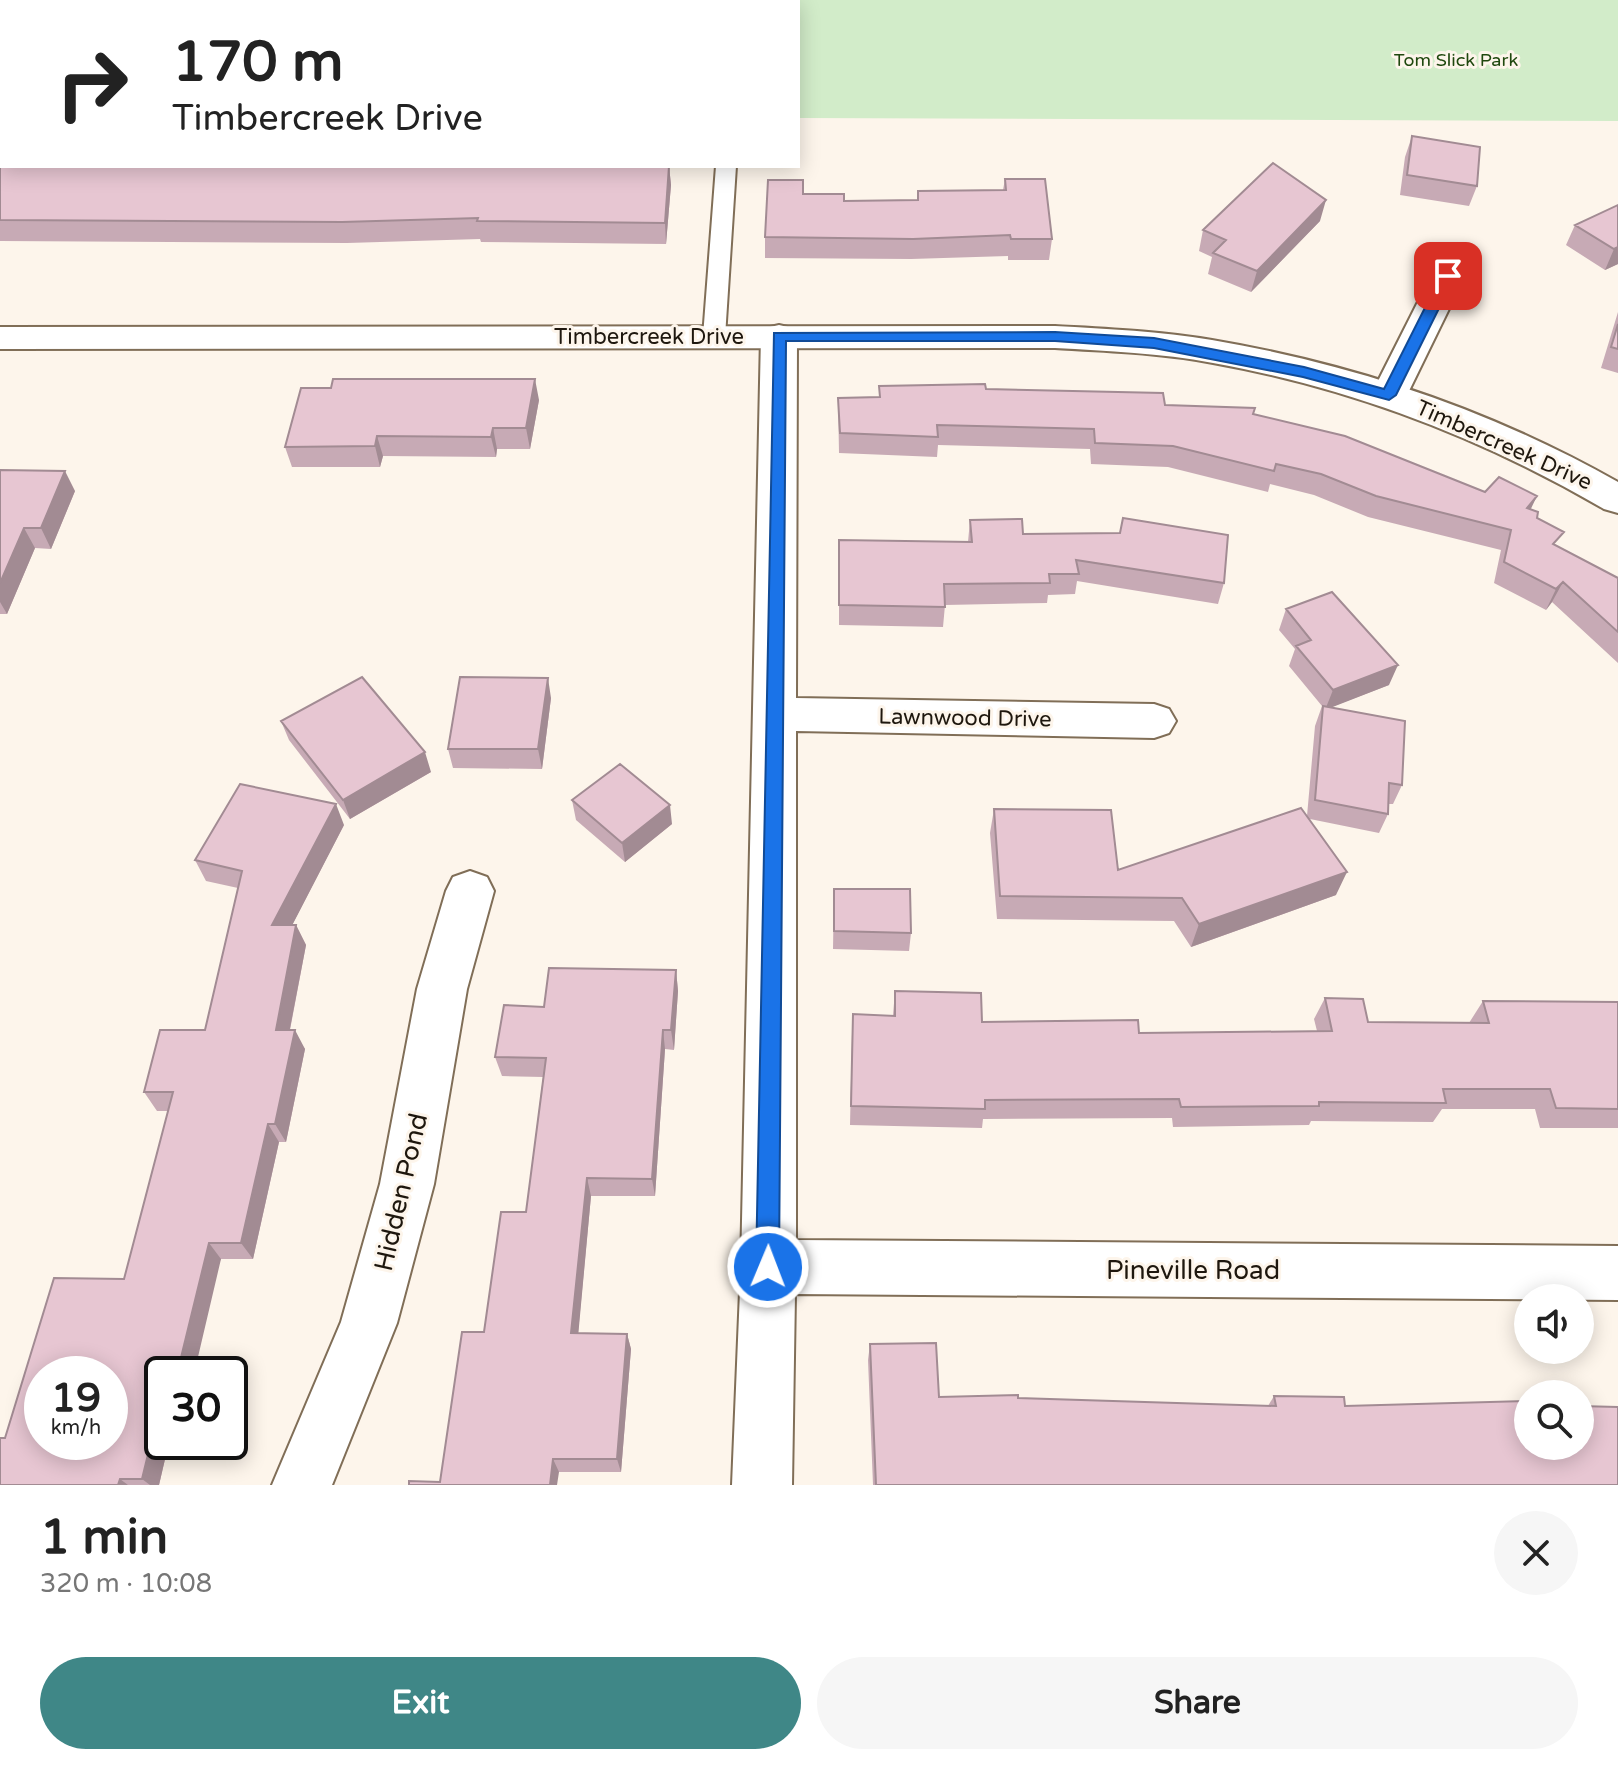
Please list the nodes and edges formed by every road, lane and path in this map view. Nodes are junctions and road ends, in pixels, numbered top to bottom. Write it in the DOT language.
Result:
graph roads {
  1 [pos="726,168"];
  2 [pos="1448,276"];
  3 [pos="779,336"];
  4 [pos="714,337"];
  5 [pos="0,338"];
  6 [pos="1389,395"];
  7 [pos="1618,499"];
  8 [pos="775,714"];
  9 [pos="1154,721"];
  10 [pos="470,891"];
  11 [pos="768,1267"];
  12 [pos="1618,1273"];
  13 [pos="302,1485"];
  14 [pos="762,1485"];
  1 -- 4 [label="lane"];
  2 -- 6 [label="street, Timbercreek Drive"];
  3 -- 4 [label="street, Timbercreek Drive"];
  3 -- 6 [label="street, Timbercreek Drive"];
  3 -- 8 [label="street"];
  4 -- 5 [label="street, Timbercreek Drive"];
  6 -- 7 [label="street, Timbercreek Drive"];
  8 -- 9 [label="street, Lawnwood Drive"];
  8 -- 11 [label="street"];
  10 -- 13 [label="street, Hidden Pond"];
  11 -- 12 [label="street, Pineville Road"];
  11 -- 14 [label="street"];
}
